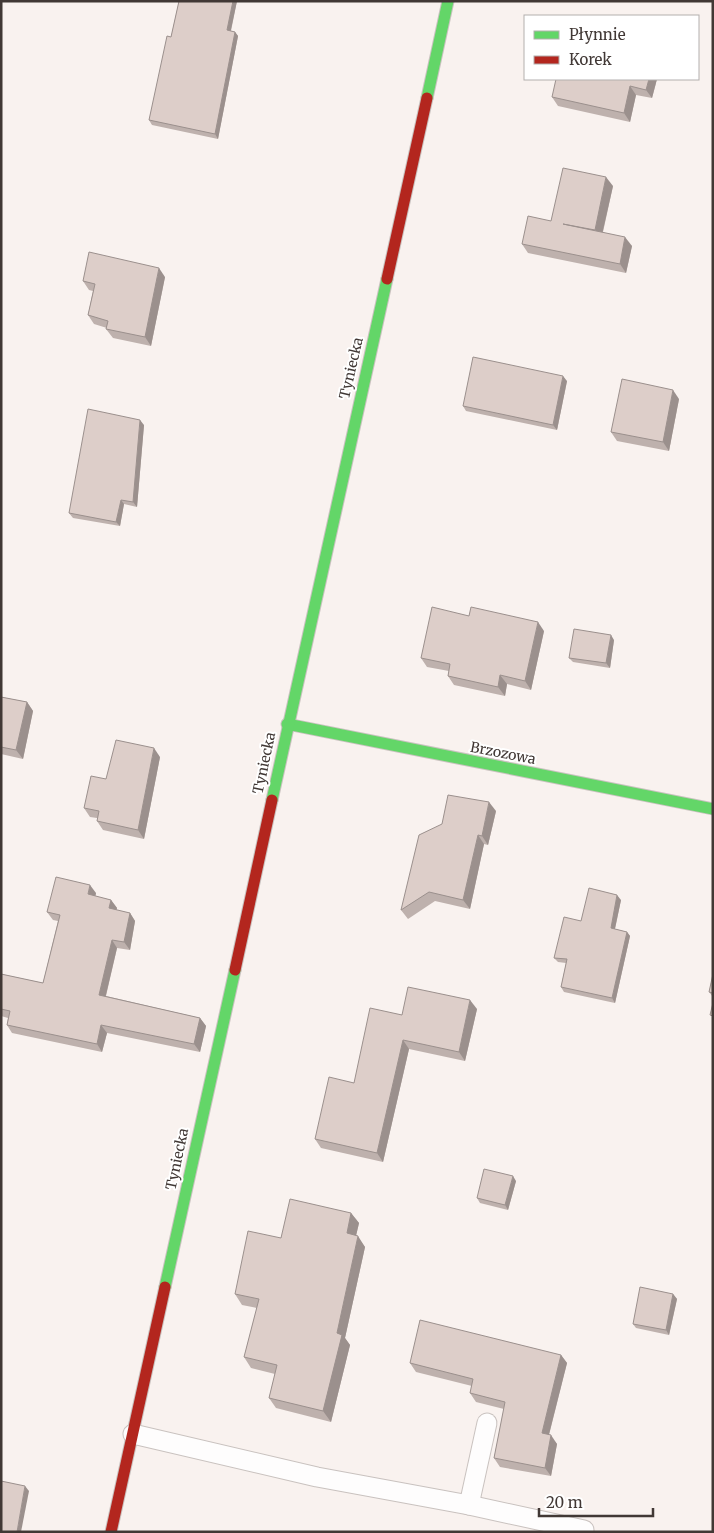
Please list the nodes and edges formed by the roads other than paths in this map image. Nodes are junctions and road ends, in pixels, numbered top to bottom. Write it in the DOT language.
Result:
graph roads {
  1 [pos="448,1"];
  2 [pos="287,724"];
  3 [pos="713,809"];
  4 [pos="487,1423"];
  5 [pos="133,1434"];
  6 [pos="468,1505"];
  7 [pos="584,1530"];
  8 [pos="111,1532"];
  1 -- 2 [label="street, Tyniecka"];
  2 -- 3 [label="street, Brzozowa"];
  2 -- 5 [label="street, Tyniecka"];
  4 -- 6 [label="lane"];
  5 -- 6 [label="lane"];
  5 -- 8 [label="street, Tyniecka"];
  6 -- 7 [label="lane"];
}
